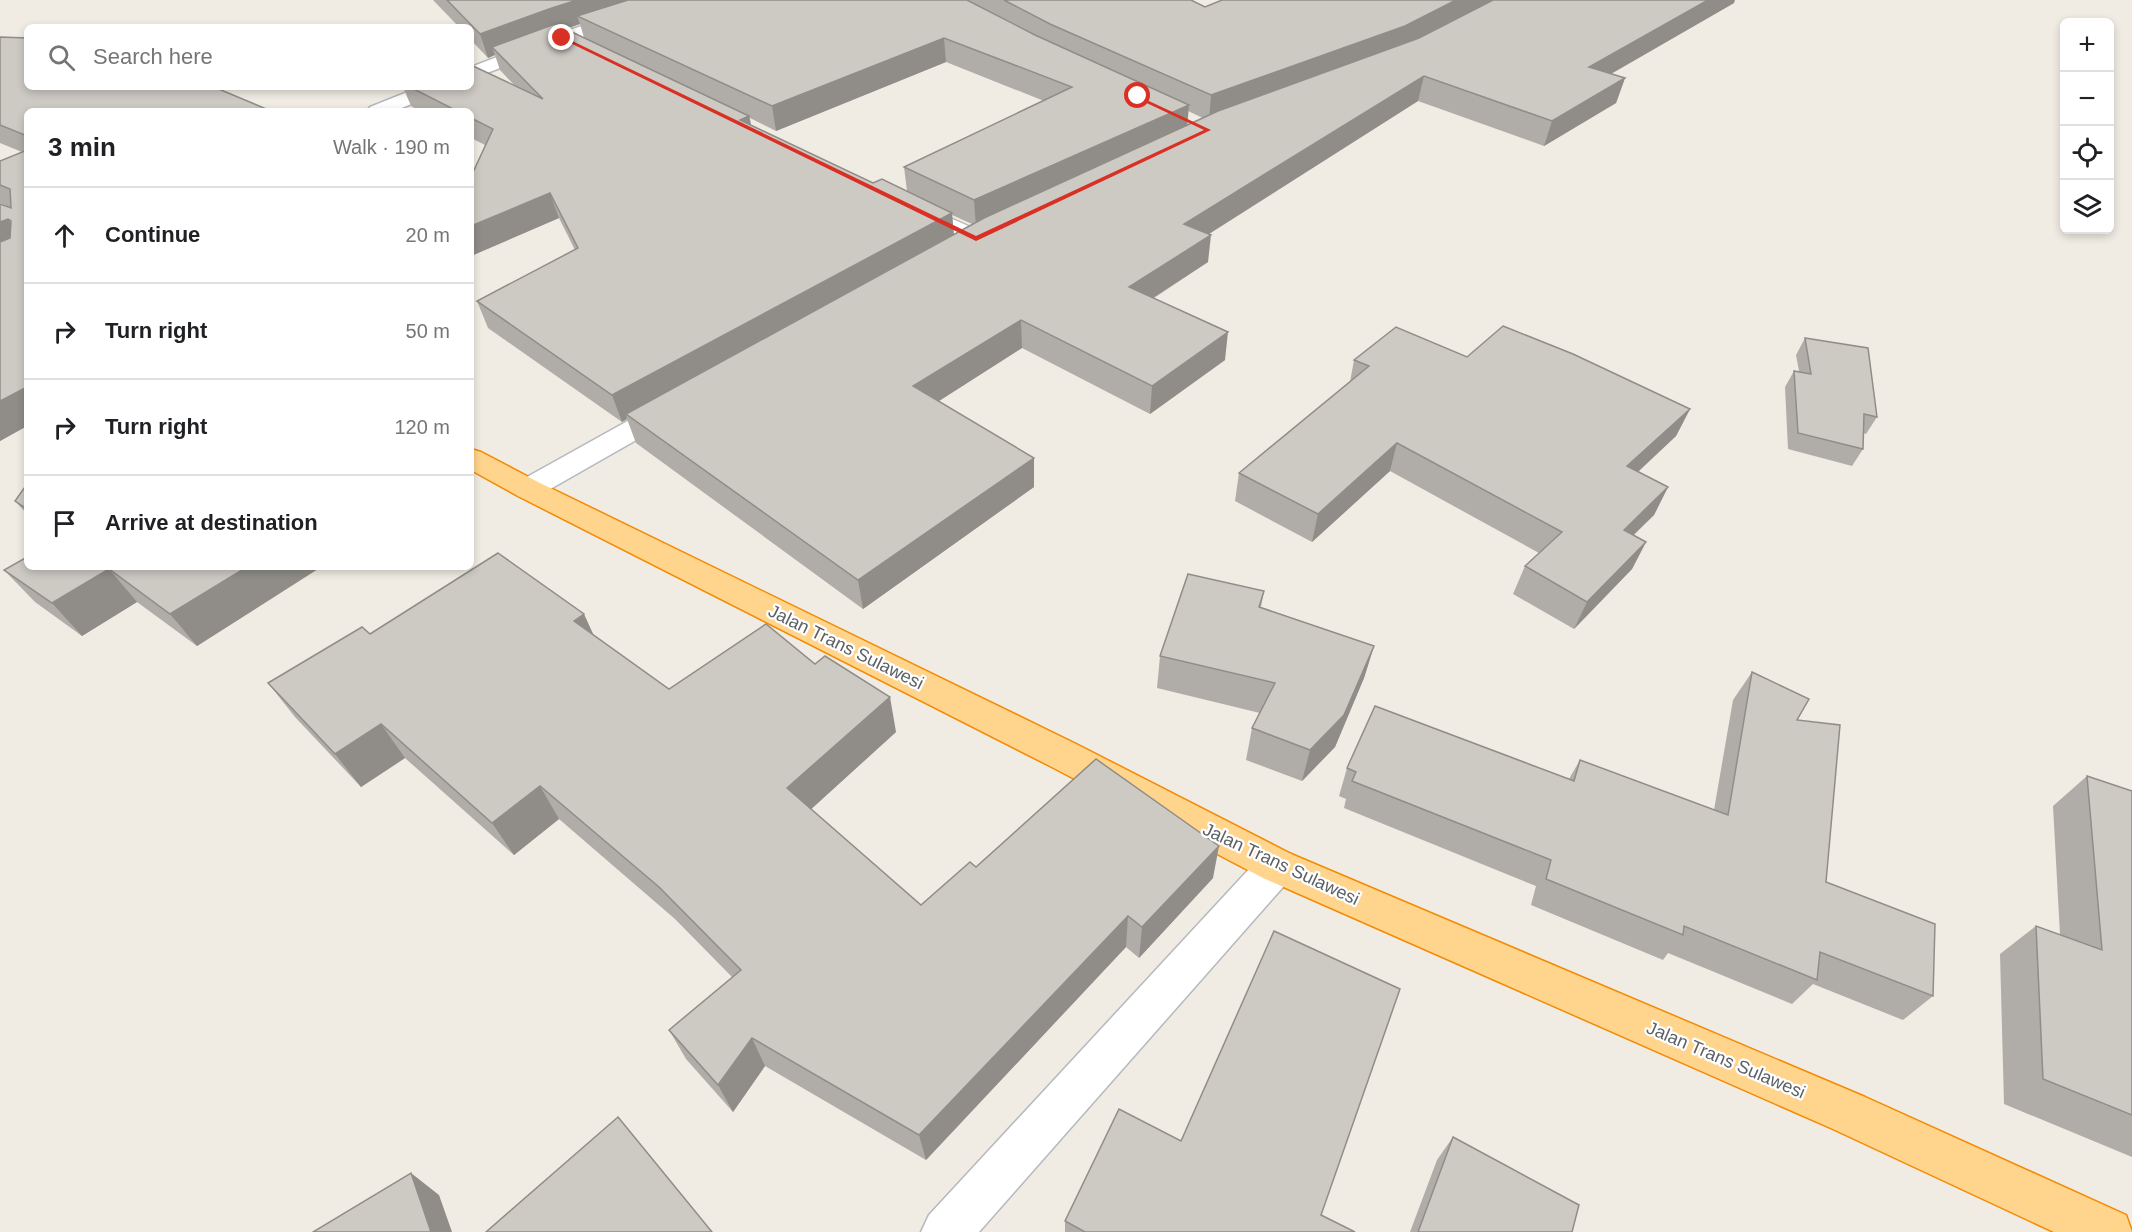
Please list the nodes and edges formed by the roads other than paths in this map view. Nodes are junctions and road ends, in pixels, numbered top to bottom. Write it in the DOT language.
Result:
graph roads {
  1 [pos="679,0"];
  2 [pos="562,38"];
  3 [pos="584,48"];
  4 [pos="474,72"];
  5 [pos="430,90"];
  6 [pos="384,108"];
  7 [pos="891,197"];
  8 [pos="997,229"];
  9 [pos="976,238"];
  10 [pos="955,250"];
  11 [pos="684,402"];
  12 [pos="474,460"];
  13 [pos="528,489"];
  14 [pos="1277,866"];
  15 [pos="946,1232"];
  16 [pos="2109,1232"];
  1 -- 2 [label="street"];
  2 -- 3 [label="street"];
  2 -- 4 [label="street"];
  5 -- 6 [label="street"];
  7 -- 9 [label="street"];
  8 -- 9 [label="street"];
  9 -- 10 [label="street"];
  11 -- 13 [label="street"];
  12 -- 13 [label="highway, Jalan Trans Sulawesi"];
  13 -- 14 [label="highway, Jalan Trans Sulawesi"];
  14 -- 15 [label="street"];
  14 -- 16 [label="highway, Jalan Trans Sulawesi"];
}
